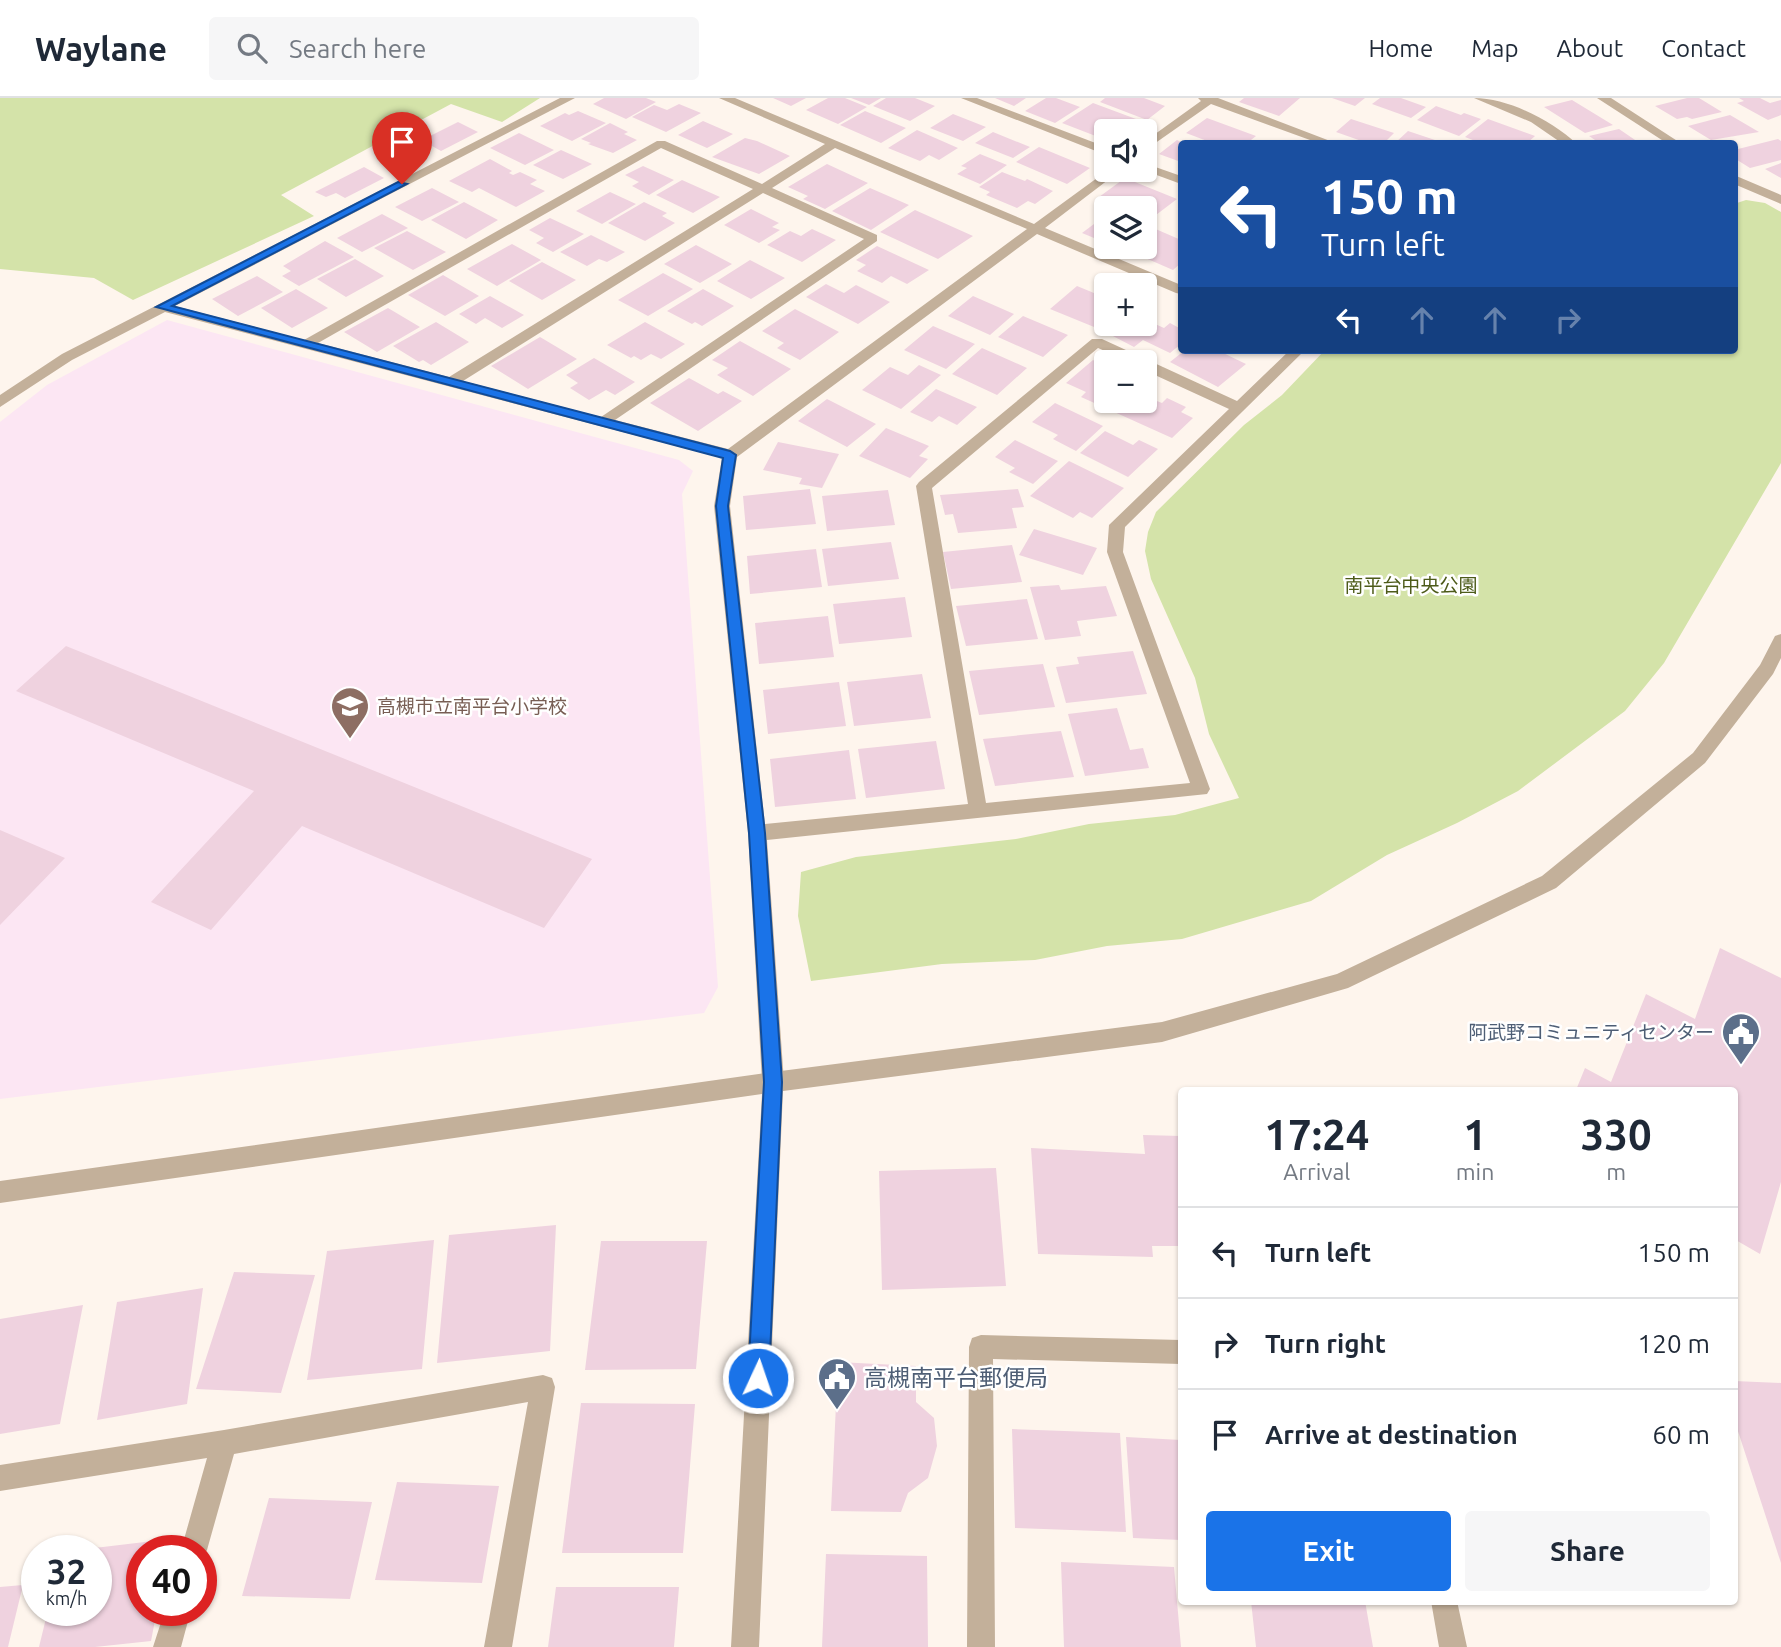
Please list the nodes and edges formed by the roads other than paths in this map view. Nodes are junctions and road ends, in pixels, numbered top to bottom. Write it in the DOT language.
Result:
graph roads {
  1 [pos="569,98"];
  2 [pos="724,98"];
  3 [pos="967,98"];
  4 [pos="1480,98"];
  5 [pos="1603,98"];
  6 [pos="1208,99"];
  7 [pos="1157,138"];
  8 [pos="1322,140"];
  9 [pos="1566,140"];
  10 [pos="1671,140"];
  11 [pos="834,144"];
  12 [pos="1094,146"];
  13 [pos="1157,171"];
  14 [pos="1178,179"];
  15 [pos="1099,182"];
  16 [pos="762,188"];
  17 [pos="1740,188"];
  18 [pos="1781,200"];
  19 [pos="1035,229"];
  20 [pos="1178,289"];
  21 [pos="162,307"];
  22 [pos="305,345"];
  23 [pos="1115,350"];
  24 [pos="1293,354"];
  25 [pos="1157,370"];
  26 [pos="450,383"];
  27 [pos="0,402"];
  28 [pos="1239,408"];
  29 [pos="604,421"];
  30 [pos="730,455"];
  31 [pos="1781,640"];
  32 [pos="1774,673"];
  33 [pos="978,811"];
  34 [pos="757,833"];
  35 [pos="773,1082"];
  36 [pos="0,1192"];
  37 [pos="1178,1352"];
  38 [pos="224,1443"];
  39 [pos="0,1478"];
  40 [pos="198,1535"];
  41 [pos="1445,1605"];
  42 [pos="173,1626"];
  43 [pos="167,1647"];
  44 [pos="498,1647"];
  45 [pos="745,1647"];
  46 [pos="981,1647"];
  47 [pos="1453,1647"];
  1 -- 21 [label="street"];
  2 -- 11 [label="street"];
  3 -- 12 [label="street"];
  4 -- 9 [label="street"];
  5 -- 10 [label="street"];
  6 -- 7 [label="street"];
  6 -- 8 [label="street"];
  11 -- 16 [label="street"];
  11 -- 19 [label="street"];
  13 -- 14 [label="street"];
  15 -- 19 [label="street"];
  16 -- 22 [label="street"];
  16 -- 26 [label="street"];
  16 -- 29 [label="street"];
  17 -- 18 [label="street"];
  19 -- 20 [label="street"];
  19 -- 30 [label="street"];
  21 -- 22 [label="street"];
  21 -- 27 [label="street"];
  22 -- 26 [label="street"];
  23 -- 33 [label="street"];
  24 -- 28 [label="street"];
  25 -- 28 [label="street"];
  26 -- 29 [label="street"];
  28 -- 33 [label="street"];
  29 -- 30 [label="street"];
  30 -- 34 [label="street"];
  31 -- 32 [label="street"];
  32 -- 35 [label="street"];
  33 -- 34 [label="street"];
  34 -- 35 [label="street"];
  35 -- 36 [label="street"];
  35 -- 45 [label="street"];
  37 -- 46 [label="street"];
  38 -- 39 [label="street"];
  38 -- 40 [label="street"];
  38 -- 44 [label="street"];
  41 -- 47 [label="street"];
  42 -- 43 [label="street"];
}
